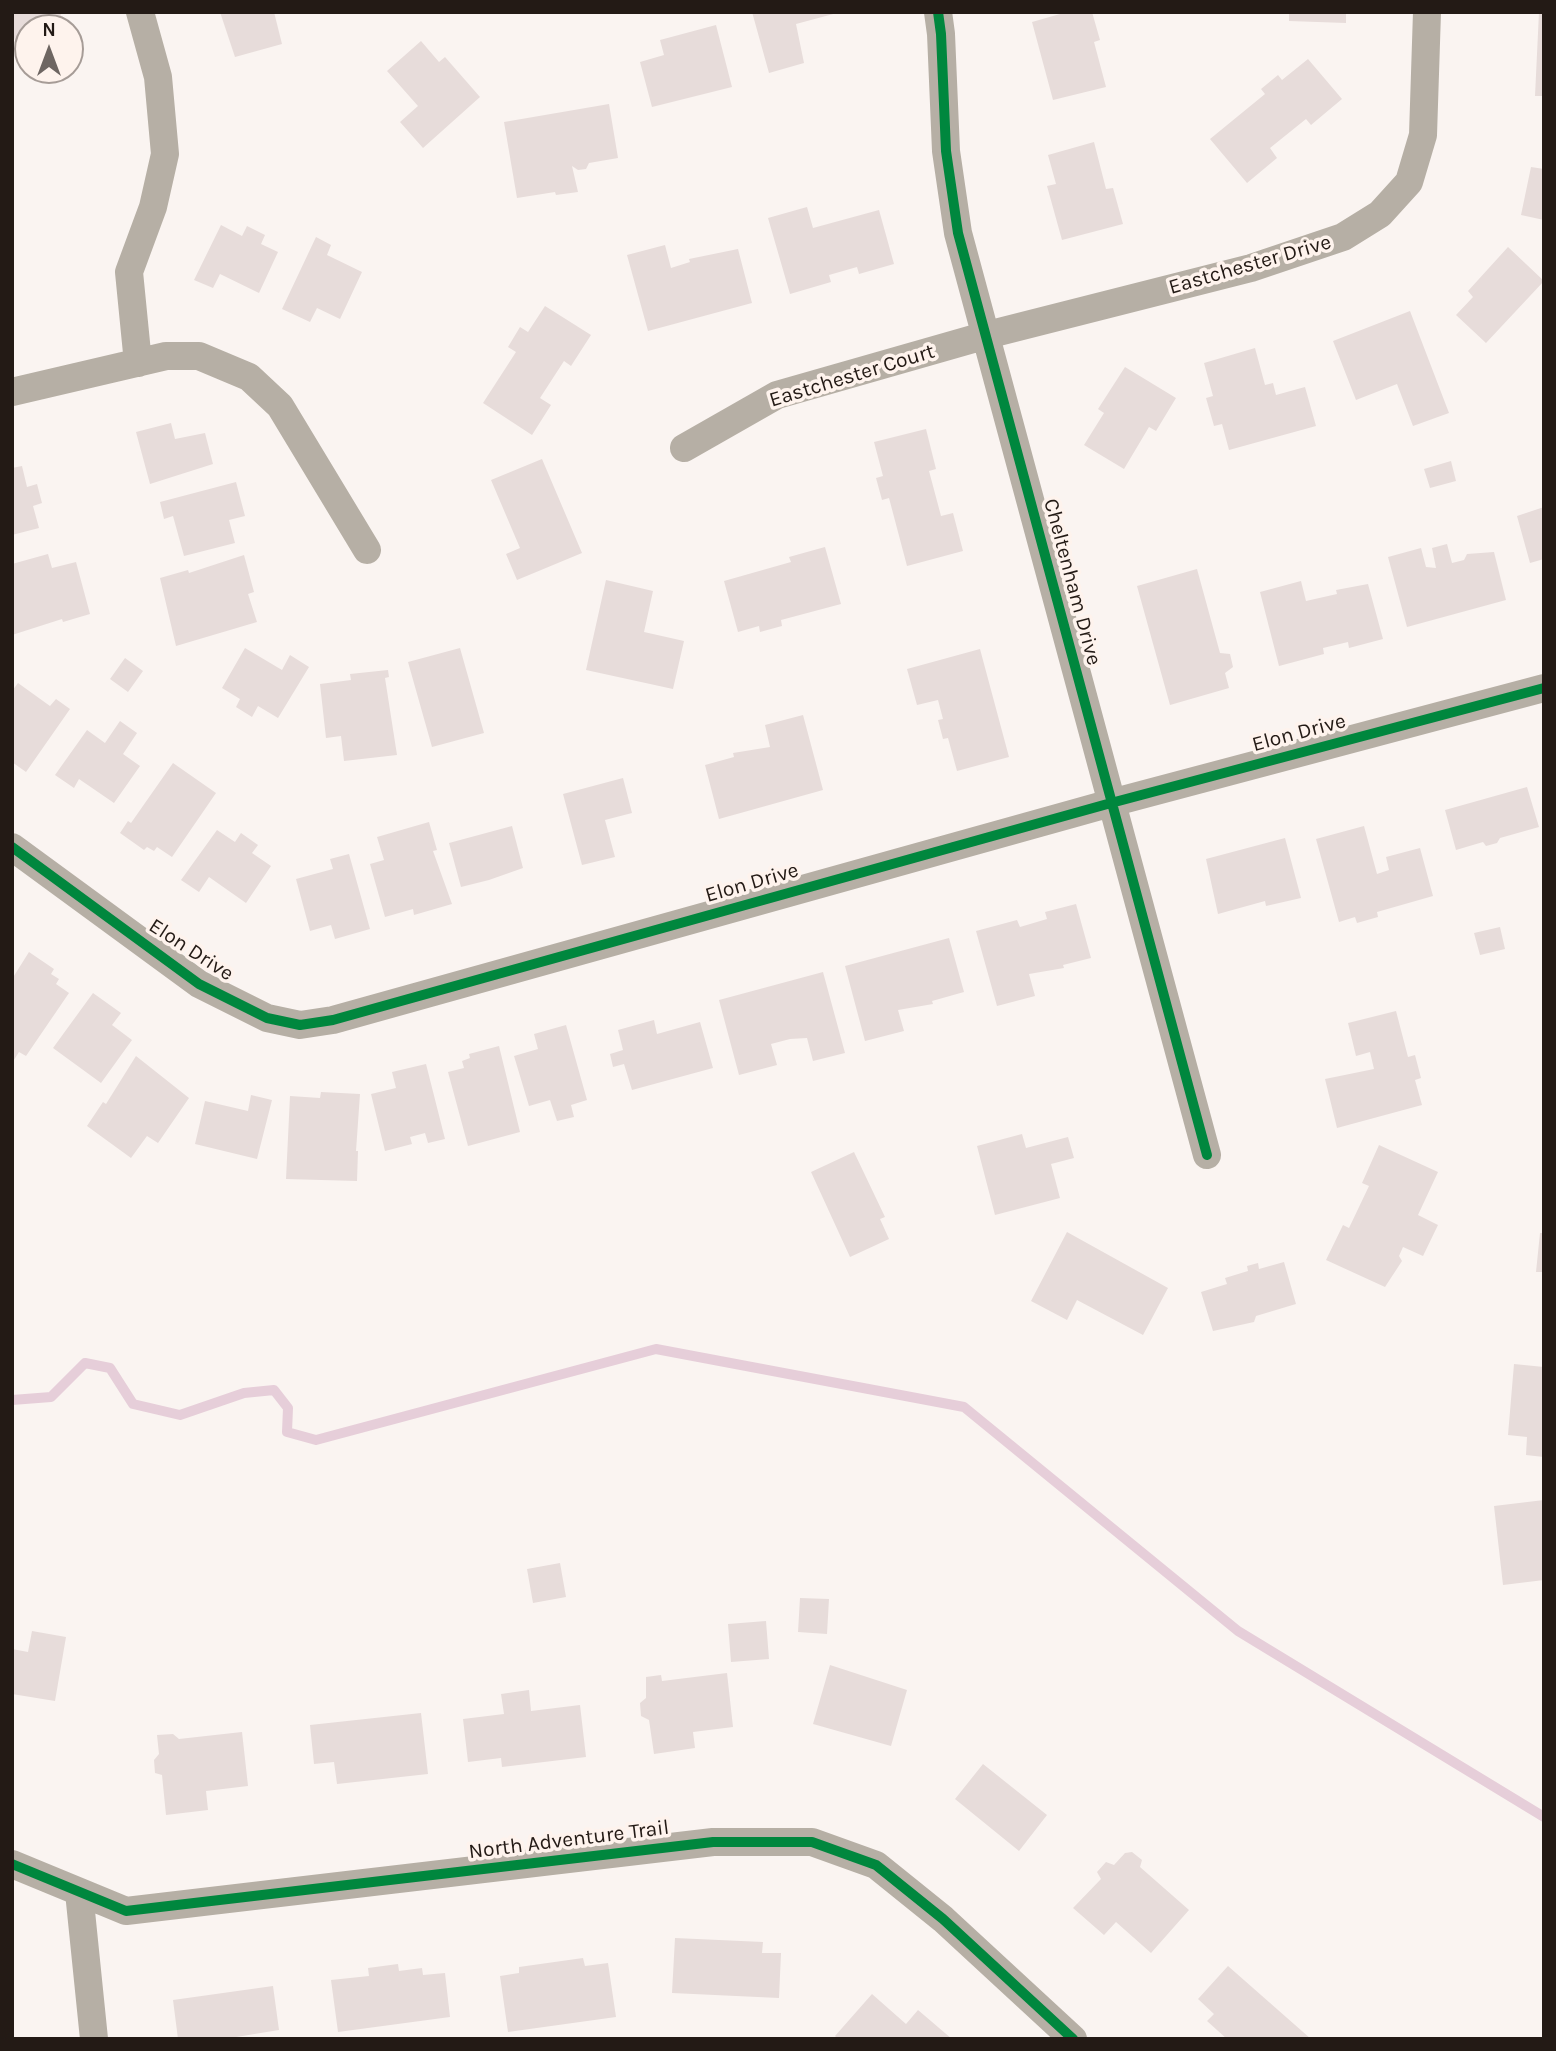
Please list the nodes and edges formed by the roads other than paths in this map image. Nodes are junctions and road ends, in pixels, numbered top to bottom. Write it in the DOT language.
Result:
graph roads {
  1 [pos="140,12"];
  2 [pos="938,12"];
  3 [pos="1427,12"];
  4 [pos="987,335"];
  5 [pos="138,363"];
  6 [pos="12,392"];
  7 [pos="684,448"];
  8 [pos="367,550"];
  9 [pos="1544,688"];
  10 [pos="1111,803"];
  11 [pos="12,847"];
  12 [pos="1207,1155"];
  13 [pos="12,1864"];
  14 [pos="79,1892"];
  15 [pos="94,2039"];
  16 [pos="1073,2039"];
  1 -- 5 [label="street"];
  2 -- 4 [label="street, Cheltenham Drive"];
  3 -- 4 [label="street, Eastchester Drive"];
  4 -- 7 [label="street, Eastchester Court"];
  4 -- 10 [label="street, Cheltenham Drive"];
  5 -- 6 [label="street"];
  5 -- 8 [label="street"];
  9 -- 10 [label="street, Elon Drive"];
  10 -- 11 [label="street, Elon Drive"];
  10 -- 12 [label="street, Cheltenham Drive"];
  13 -- 14 [label="street, North Adventure Trail"];
  14 -- 15 [label="street"];
  14 -- 16 [label="street, North Adventure Trail"];
}
